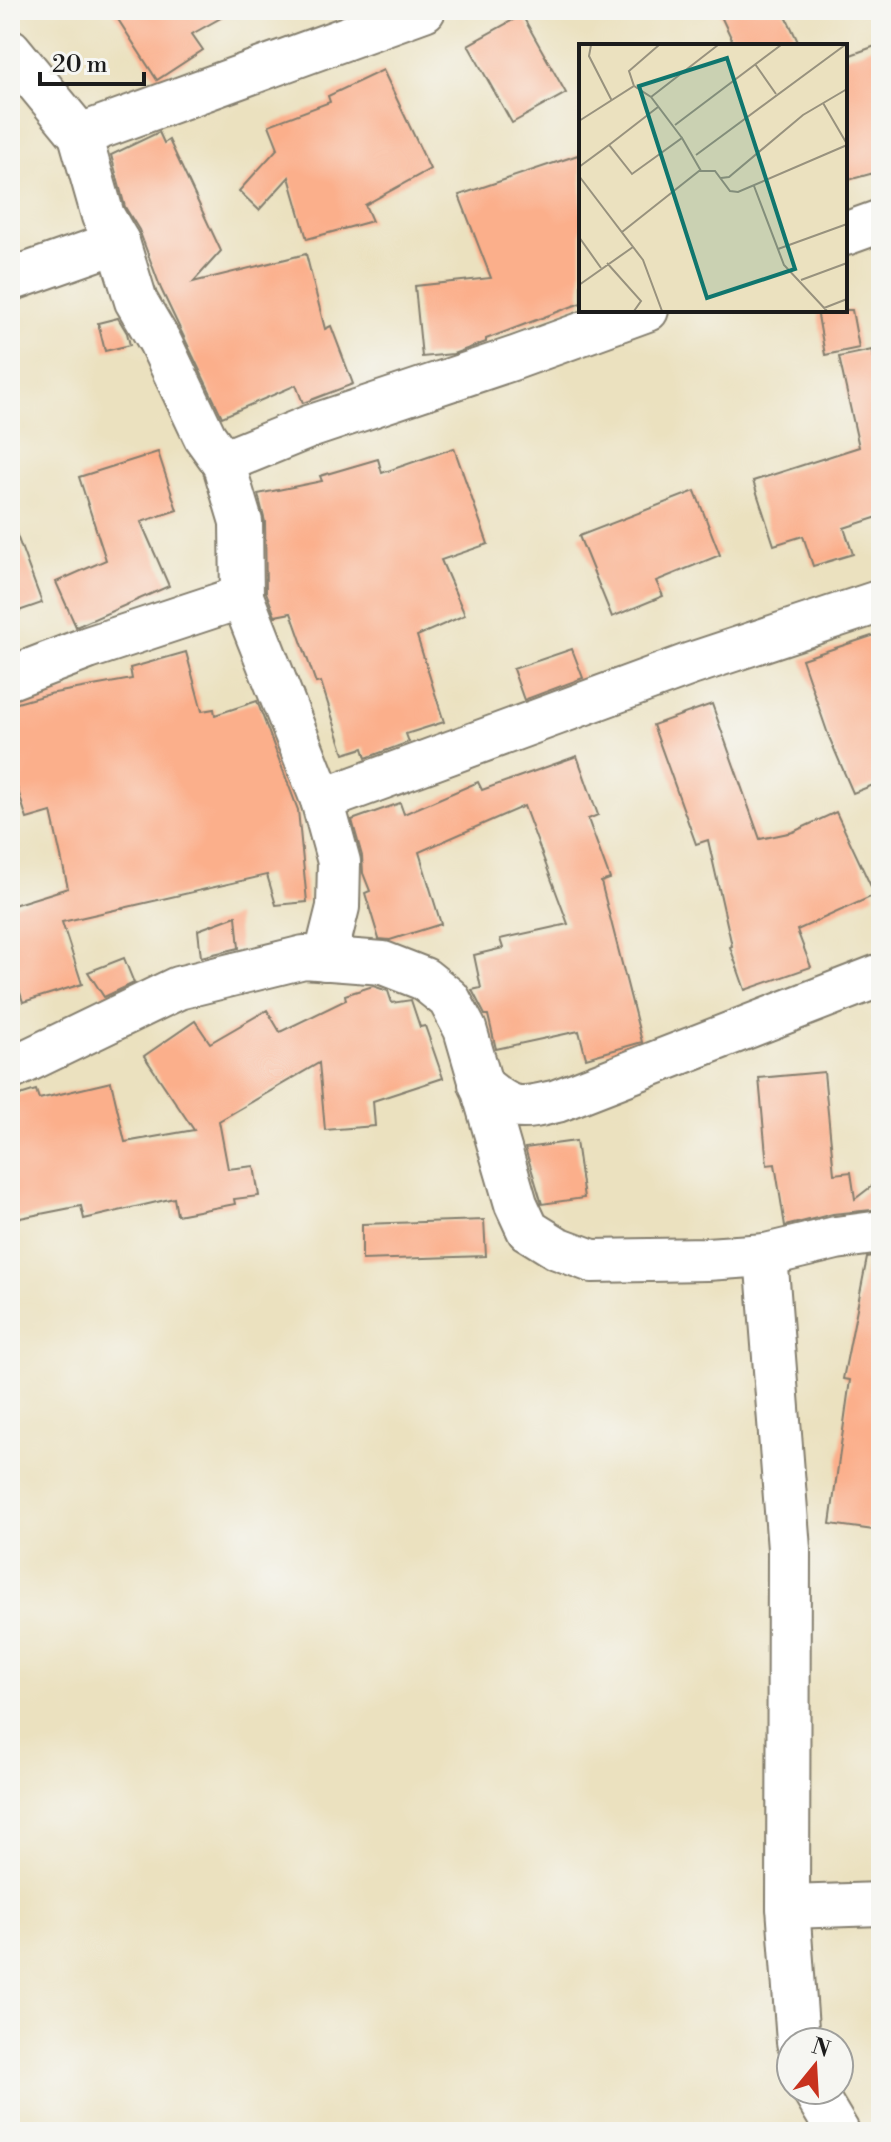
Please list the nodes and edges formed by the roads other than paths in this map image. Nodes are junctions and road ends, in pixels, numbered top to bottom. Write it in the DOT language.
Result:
graph roads {
  1 [pos="424,10"];
  2 [pos="10,50"];
  3 [pos="80,135"];
  4 [pos="881,221"];
  5 [pos="847,233"];
  6 [pos="118,242"];
  7 [pos="10,280"];
  8 [pos="642,312"];
  9 [pos="223,462"];
  10 [pos="242,597"];
  11 [pos="881,601"];
  12 [pos="10,678"];
  13 [pos="322,800"];
  14 [pos="325,959"];
  15 [pos="881,975"];
  16 [pos="10,1069"];
  17 [pos="480,1084"];
  18 [pos="881,1232"];
  19 [pos="766,1255"];
  20 [pos="881,1904"];
  21 [pos="788,1907"];
  22 [pos="797,2026"];
  23 [pos="823,2106"];
  24 [pos="838,2132"];
  1 -- 3 [label="street"];
  2 -- 3 [label="street"];
  3 -- 6 [label="street"];
  4 -- 5 [label="street"];
  6 -- 7 [label="street"];
  6 -- 9 [label="street"];
  8 -- 9 [label="street"];
  9 -- 10 [label="street"];
  10 -- 12 [label="street"];
  10 -- 13 [label="street"];
  11 -- 13 [label="street"];
  13 -- 14 [label="street"];
  14 -- 16 [label="street"];
  14 -- 17 [label="street"];
  15 -- 17 [label="street"];
  17 -- 19 [label="street"];
  18 -- 19 [label="street"];
  19 -- 21 [label="street"];
  20 -- 21 [label="street"];
  21 -- 22 [label="street"];
  23 -- 24 [label="street"];
}
